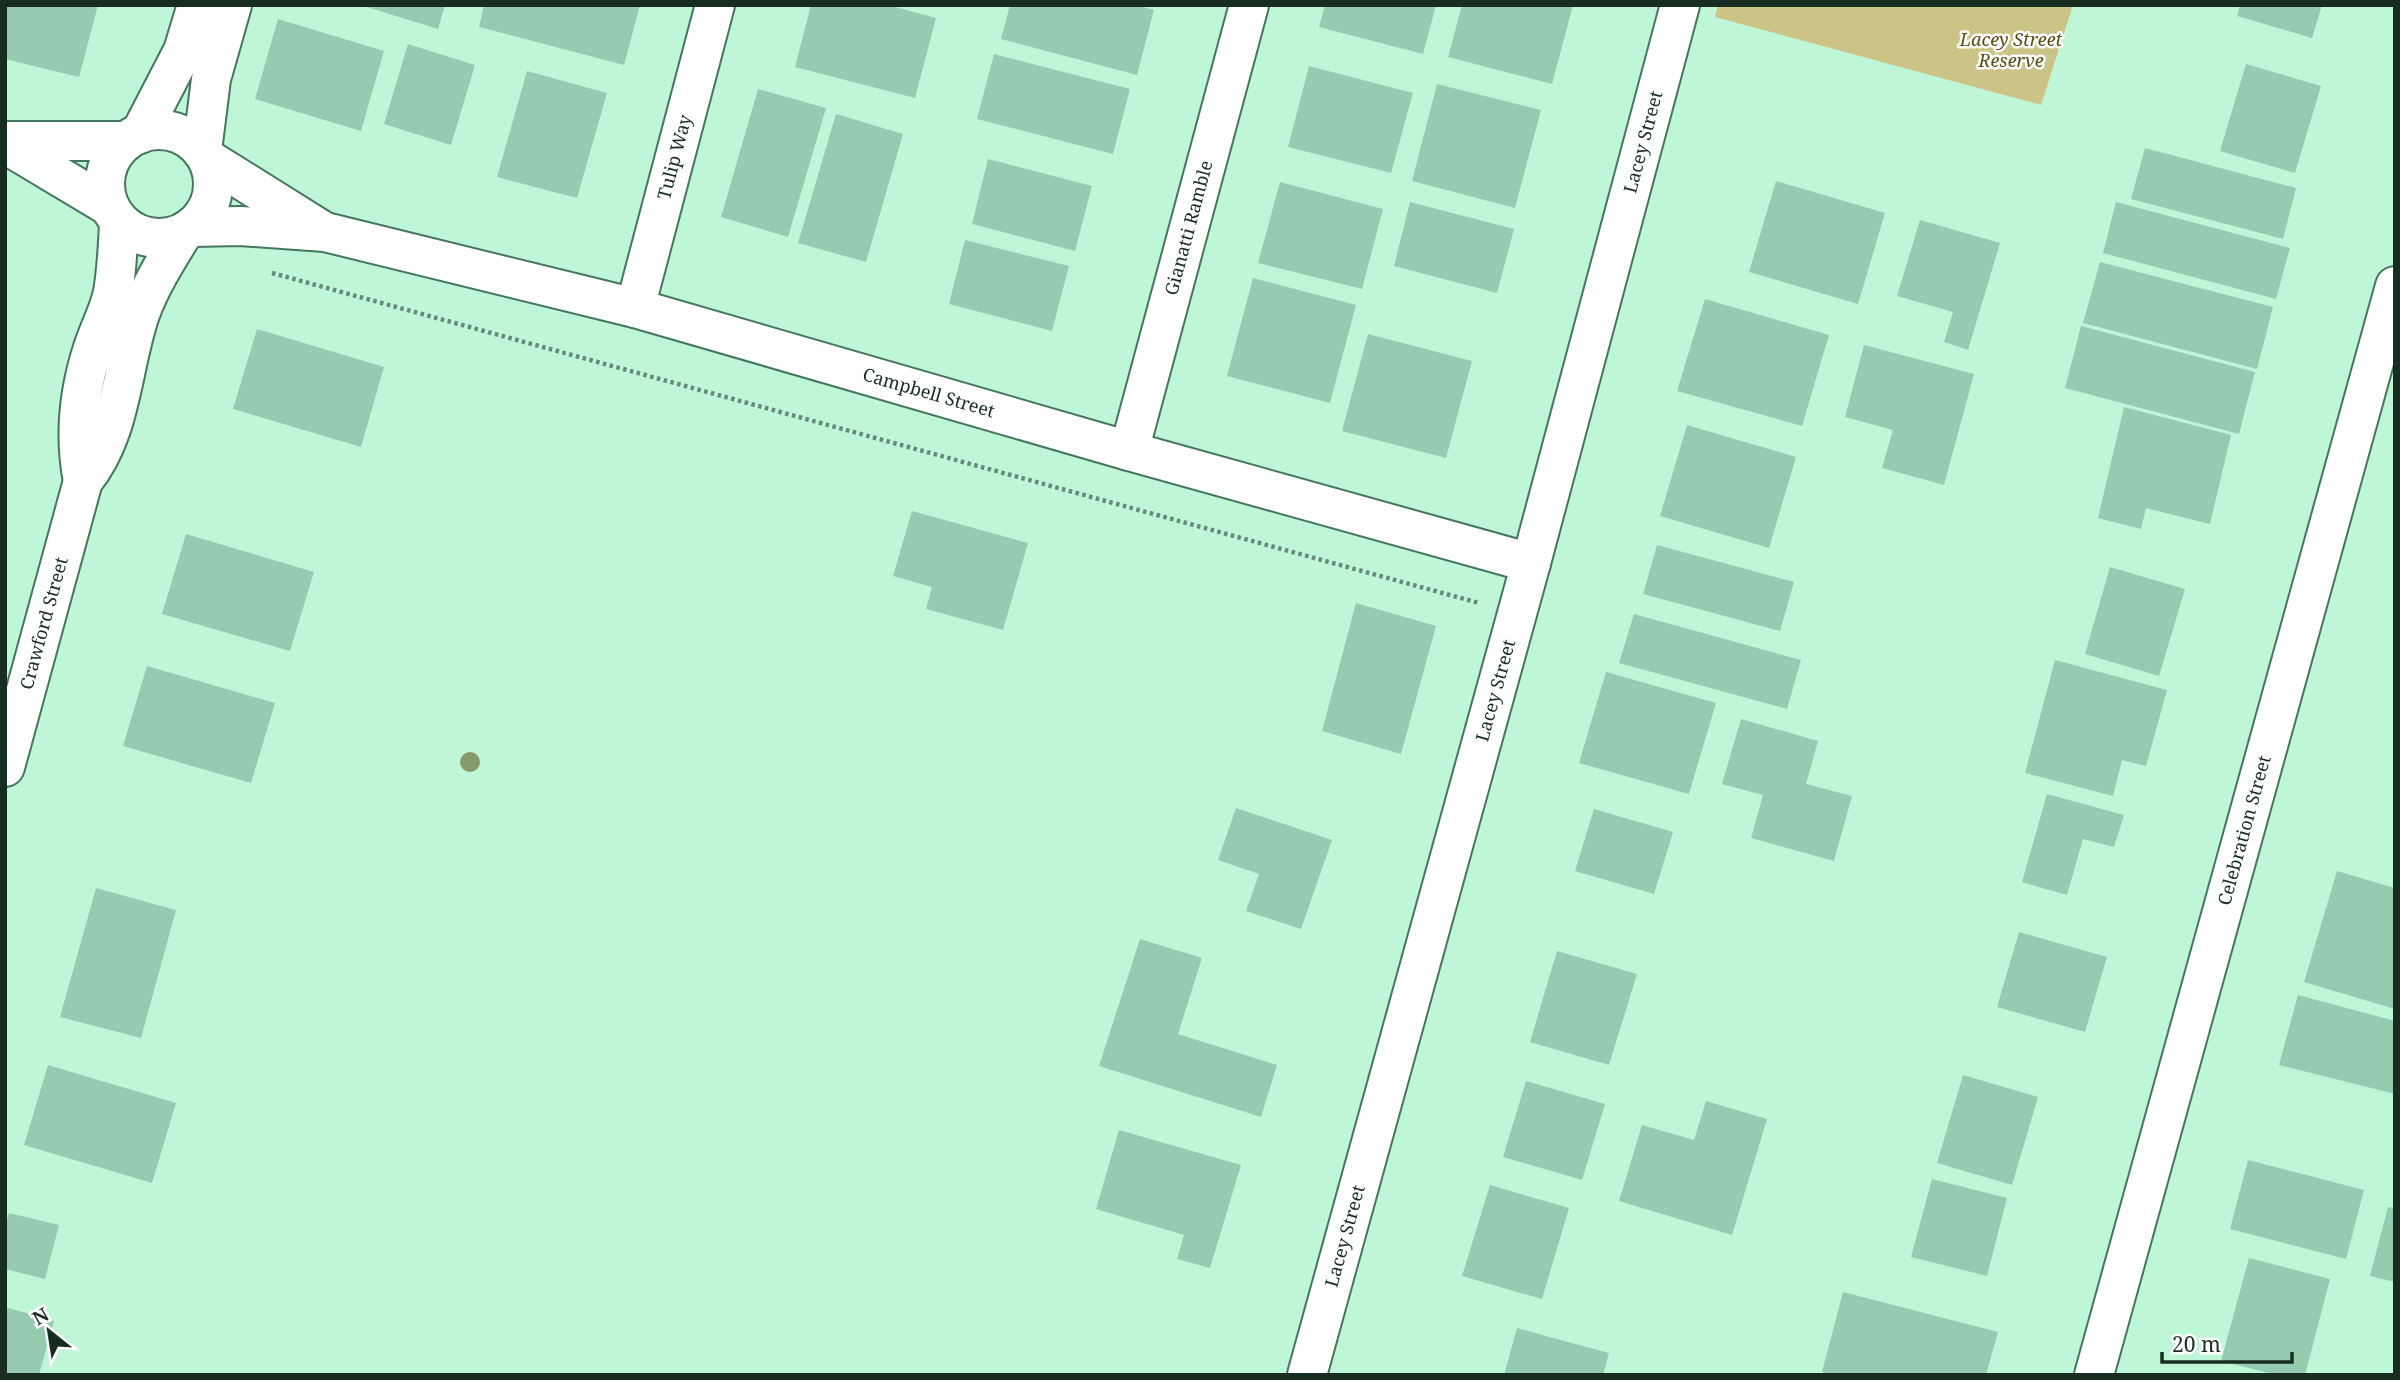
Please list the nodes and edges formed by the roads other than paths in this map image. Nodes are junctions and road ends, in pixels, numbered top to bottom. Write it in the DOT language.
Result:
graph roads {
  1 [pos="197,5"];
  2 [pos="232,5"];
  3 [pos="715,5"];
  4 [pos="1249,5"];
  5 [pos="1680,5"];
  6 [pos="133,137"];
  7 [pos="5,142"];
  8 [pos="205,155"];
  9 [pos="114,214"];
  10 [pos="187,230"];
  11 [pos="325,232"];
  12 [pos="2395,286"];
  13 [pos="635,309"];
  14 [pos="1129,451"];
  15 [pos="83,481"];
  16 [pos="1531,562"];
  17 [pos="5,767"];
  18 [pos="1307,1375"];
  19 [pos="2094,1375"];
  1 -- 6 [label="street"];
  2 -- 8 [label="street"];
  3 -- 13 [label="street, Tulip Way"];
  4 -- 14 [label="street, Gianatti Ramble"];
  5 -- 16 [label="street, Lacey Street"];
  6 -- 7 [label="street"];
  6 -- 8 [label="street"];
  6 -- 9 [label="street"];
  7 -- 9 [label="street"];
  8 -- 10 [label="street"];
  8 -- 11 [label="street, Campbell Street"];
  9 -- 10 [label="street"];
  9 -- 15 [label="street, Crawford Street"];
  10 -- 11 [label="street, Campbell Street"];
  10 -- 15 [label="street, Crawford Street"];
  11 -- 13 [label="street, Campbell Street"];
  12 -- 19 [label="street, Celebration Street"];
  13 -- 14 [label="street, Campbell Street"];
  14 -- 16 [label="street, Campbell Street"];
  15 -- 17 [label="street, Crawford Street"];
  16 -- 18 [label="street, Lacey Street"];
}
